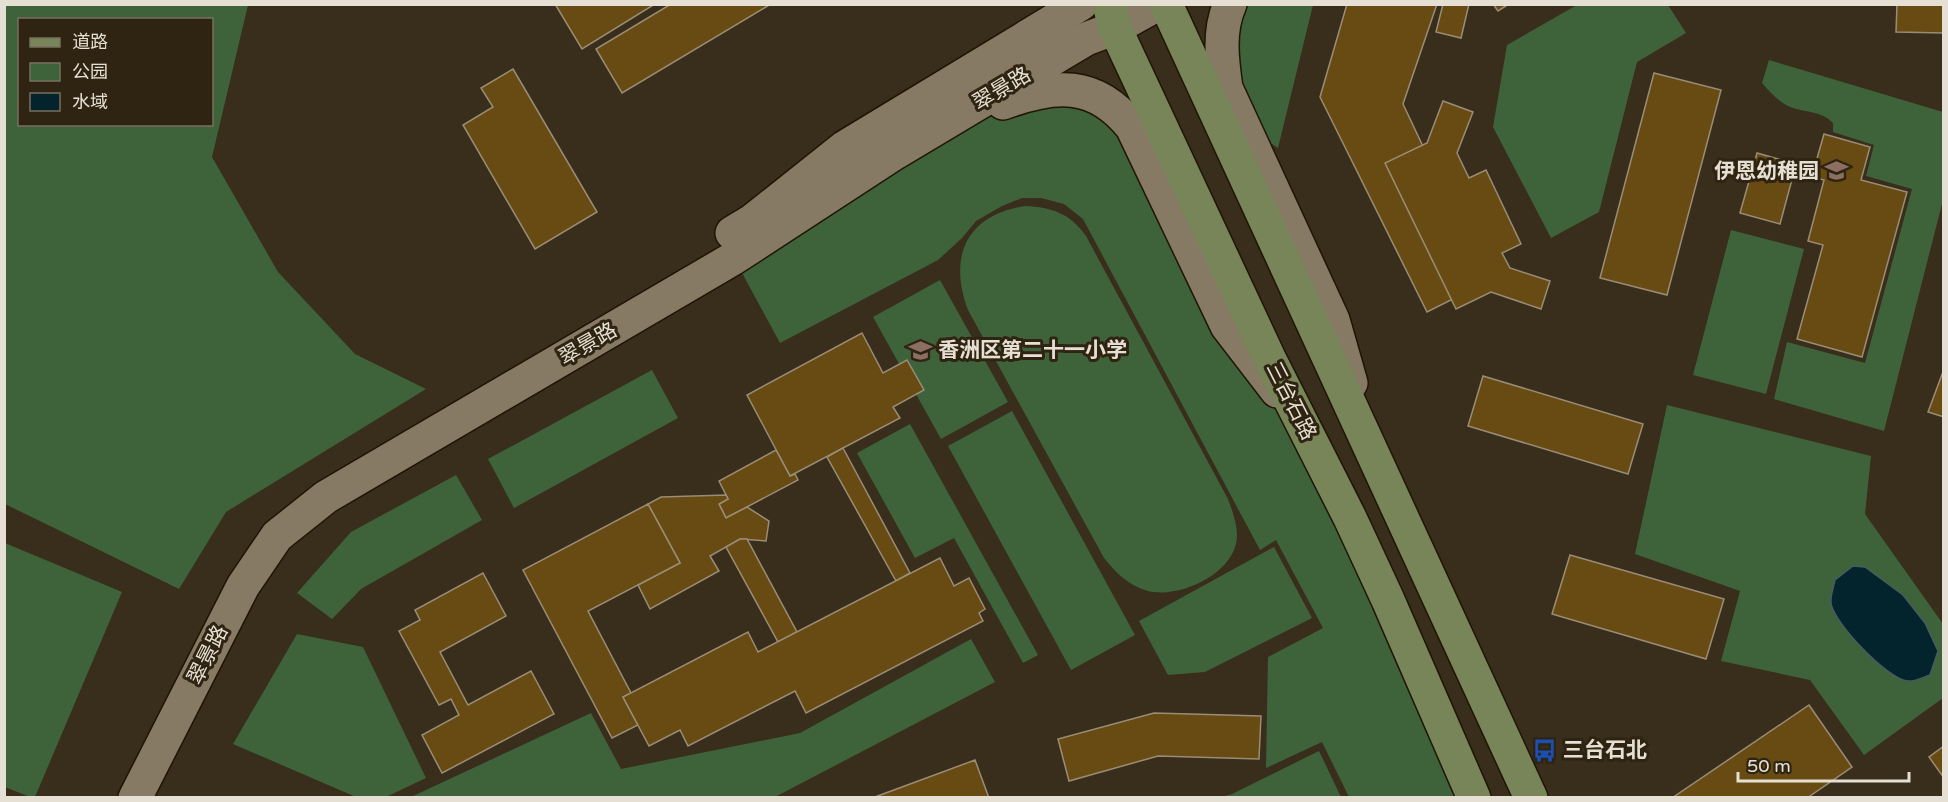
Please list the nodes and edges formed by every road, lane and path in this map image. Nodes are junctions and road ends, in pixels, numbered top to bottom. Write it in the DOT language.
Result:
graph roads {
  1 [pos="1035,4"];
  2 [pos="1081,4"];
  3 [pos="1158,4"];
  4 [pos="1166,4"];
  5 [pos="1230,4"];
  6 [pos="1112,16"];
  7 [pos="959,78"];
  8 [pos="895,153"];
  9 [pos="1302,423"];
  10 [pos="1373,457"];
  11 [pos="110,798"];
  12 [pos="135,798"];
  13 [pos="1474,798"];
  14 [pos="1531,798"];
  1 -- 7 [label="main road"];
  2 -- 7 [label="main road, 翠景路"];
  3 -- 6 [label="main road, 翠景路"];
  4 -- 10 [label="main road"];
  5 -- 10 [label="main road"];
  6 -- 8 [label="main road, 翠景路"];
  6 -- 9 [label="main road, 三台石路"];
  7 -- 11 [label="main road, 翠景路"];
  8 -- 9 [label="main road"];
  8 -- 12 [label="main road, 翠景路"];
  9 -- 13 [label="main road, 三台石路"];
  10 -- 14 [label="main road"];
}
